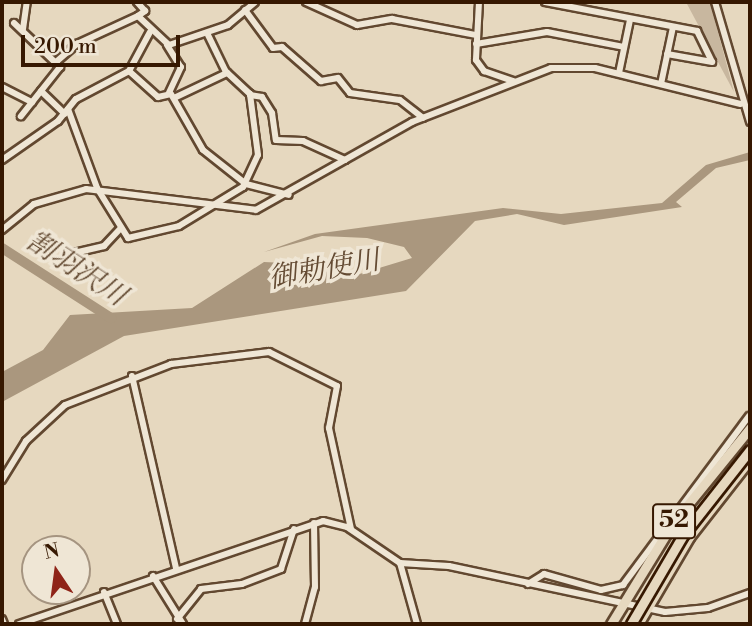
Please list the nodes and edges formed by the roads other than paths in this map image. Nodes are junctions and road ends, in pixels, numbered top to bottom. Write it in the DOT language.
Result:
graph roads {
  1 [pos="27,2"];
  2 [pos="137,2"];
  3 [pos="255,2"];
  4 [pos="306,2"];
  5 [pos="479,2"];
  6 [pos="545,2"];
  7 [pos="715,2"];
  8 [pos="245,10"];
  9 [pos="138,16"];
  10 [pos="630,20"];
  11 [pos="14,23"];
  12 [pos="673,27"];
  13 [pos="23,29"];
  14 [pos="150,32"];
  15 [pos="208,35"];
  16 [pos="476,35"];
  17 [pos="476,44"];
  18 [pos="167,45"];
  19 [pos="624,47"];
  20 [pos="667,54"];
  21 [pos="56,62"];
  22 [pos="129,71"];
  23 [pos="619,73"];
  24 [pos="227,74"];
  25 [pos="513,81"];
  26 [pos="661,83"];
  27 [pos="2,87"];
  28 [pos="41,91"];
  29 [pos="172,95"];
  30 [pos="250,95"];
  31 [pos="32,102"];
  32 [pos="741,104"];
  33 [pos="66,112"];
  34 [pos="21,116"];
  35 [pos="423,118"];
  36 [pos="750,122"];
  37 [pos="2,160"];
  38 [pos="345,160"];
  39 [pos="246,184"];
  40 [pos="97,188"];
  41 [pos="289,195"];
  42 [pos="212,208"];
  43 [pos="120,229"];
  44 [pos="2,230"];
  45 [pos="74,253"];
  46 [pos="132,376"];
  47 [pos="749,416"];
  48 [pos="750,428"];
  49 [pos="750,450"];
  50 [pos="750,459"];
  51 [pos="2,480"];
  52 [pos="314,523"];
  53 [pos="294,529"];
  54 [pos="351,529"];
  55 [pos="400,563"];
  56 [pos="176,568"];
  57 [pos="153,576"];
  58 [pos="528,584"];
  59 [pos="104,593"];
  60 [pos="750,593"];
  61 [pos="621,603"];
  62 [pos="646,608"];
  63 [pos="2,619"];
  64 [pos="177,619"];
  65 [pos="4,624"];
  66 [pos="19,624"];
  67 [pos="117,624"];
  68 [pos="183,624"];
  69 [pos="305,624"];
  70 [pos="418,624"];
  71 [pos="611,624"];
  72 [pos="631,624"];
  73 [pos="638,624"];
  1 -- 13 [label="street"];
  2 -- 9 [label="street"];
  3 -- 8 [label="street"];
  4 -- 16 [label="street"];
  5 -- 16 [label="street"];
  6 -- 10 [label="street"];
  7 -- 32 [label="street"];
  8 -- 15 [label="street"];
  8 -- 35 [label="street"];
  9 -- 14 [label="street"];
  9 -- 21 [label="street"];
  10 -- 12 [label="street"];
  10 -- 19 [label="street"];
  11 -- 13 [label="street"];
  12 -- 20 [label="street"];
  12 -- 20 [label="street"];
  13 -- 21 [label="street"];
  14 -- 18 [label="street"];
  14 -- 22 [label="street"];
  15 -- 18 [label="street"];
  15 -- 24 [label="street"];
  16 -- 17 [label="street"];
  17 -- 19 [label="street"];
  17 -- 25 [label="street"];
  18 -- 29 [label="street"];
  19 -- 23 [label="street"];
  20 -- 26 [label="street"];
  21 -- 28 [label="street"];
  22 -- 29 [label="street"];
  22 -- 33 [label="street"];
  23 -- 25 [label="street"];
  23 -- 26 [label="street"];
  24 -- 29 [label="street"];
  24 -- 30 [label="street"];
  25 -- 35 [label="street"];
  26 -- 32 [label="street"];
  27 -- 31 [label="street"];
  28 -- 31 [label="street"];
  28 -- 33 [label="street"];
  29 -- 39 [label="street"];
  30 -- 38 [label="street"];
  30 -- 39 [label="street"];
  31 -- 34 [label="street"];
  32 -- 36 [label="street"];
  33 -- 37 [label="street"];
  33 -- 40 [label="street"];
  35 -- 38 [label="street"];
  38 -- 41 [label="street"];
  39 -- 41 [label="street"];
  39 -- 42 [label="street"];
  40 -- 42 [label="street"];
  40 -- 43 [label="street"];
  40 -- 44 [label="street"];
  41 -- 42 [label="street"];
  42 -- 43 [label="street"];
  43 -- 45 [label="street"];
  46 -- 51 [label="street"];
  46 -- 54 [label="street"];
  46 -- 56 [label="street"];
  47 -- 58 [label="street"];
  48 -- 61 [label="highway, 52"];
  49 -- 72 [label="highway, bridge"];
  50 -- 62 [label="highway, 52"];
  52 -- 53 [label="street"];
  52 -- 54 [label="street"];
  52 -- 69 [label="street"];
  53 -- 56 [label="street"];
  53 -- 64 [label="street"];
  54 -- 55 [label="street"];
  55 -- 58 [label="street"];
  55 -- 70 [label="street"];
  56 -- 57 [label="street"];
  57 -- 59 [label="street"];
  57 -- 64 [label="street"];
  58 -- 61 [label="street"];
  59 -- 66 [label="street"];
  59 -- 67 [label="street"];
  60 -- 62 [label="street"];
  61 -- 62 [label="street"];
  61 -- 71 [label="highway, 52"];
  62 -- 73 [label="highway, 52"];
  63 -- 65 [label="street"];
  64 -- 68 [label="street"];
}
